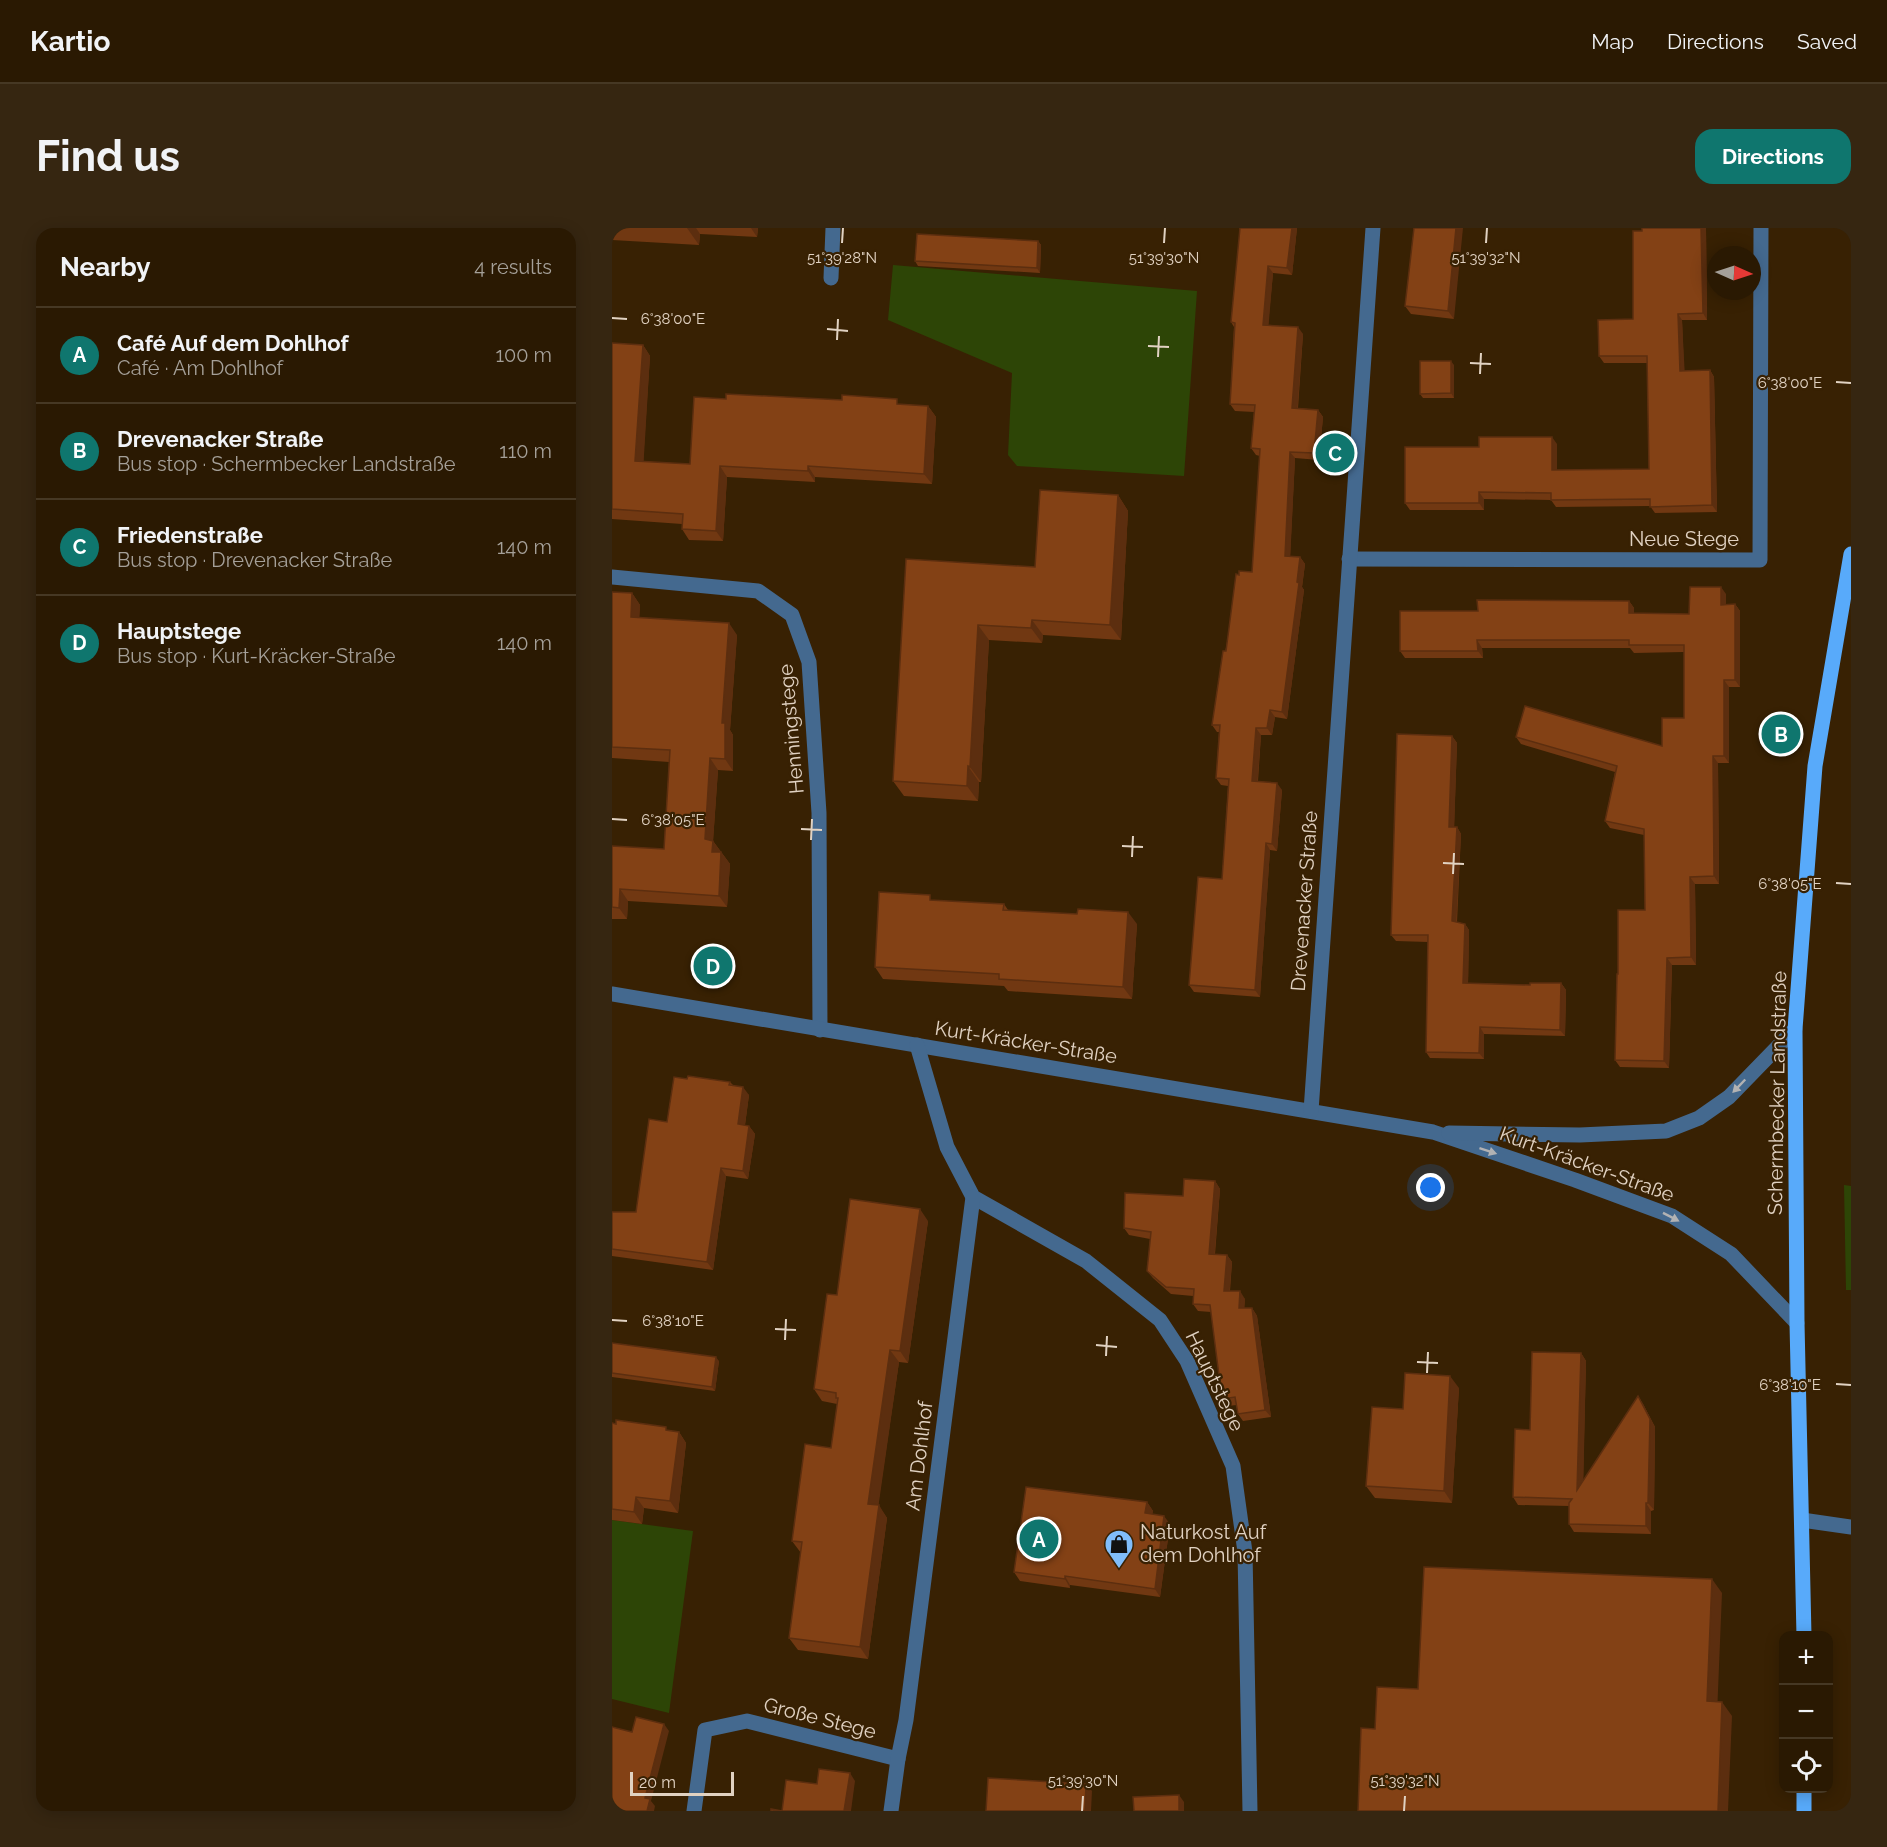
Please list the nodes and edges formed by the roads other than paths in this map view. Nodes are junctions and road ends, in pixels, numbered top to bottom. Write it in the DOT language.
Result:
graph roads {
  1 [pos="833,228"];
  2 [pos="1373,228"];
  3 [pos="1761,228"];
  4 [pos="831,278"];
  5 [pos="1851,554"];
  6 [pos="1349,559"];
  7 [pos="612,577"];
  8 [pos="612,994"];
  9 [pos="1795,1029"];
  10 [pos="820,1030"];
  11 [pos="917,1045"];
  12 [pos="1311,1111"];
  13 [pos="1433,1132"];
  14 [pos="973,1197"];
  15 [pos="1797,1323"];
  16 [pos="1802,1520"];
  17 [pos="1851,1527"];
  18 [pos="1804,1631"];
  19 [pos="906,1720"];
  20 [pos="898,1759"];
  21 [pos="1804,1793"];
  22 [pos="694,1811"];
  23 [pos="891,1811"];
  24 [pos="1250,1811"];
  25 [pos="1804,1811"];
  1 -- 4 [label="street"];
  2 -- 6 [label="street, Drevenacker Straße"];
  3 -- 6 [label="street, Neue Stege"];
  5 -- 9 [label="main road, Schermbecker Landstraße"];
  6 -- 12 [label="street, Drevenacker Straße"];
  7 -- 10 [label="street, Henningstege"];
  8 -- 10 [label="street, Kurt-Kräcker-Straße"];
  9 -- 13 [label="street, Kurt-Kräcker-Straße, one-way"];
  9 -- 15 [label="main road, Schermbecker Landstraße"];
  10 -- 11 [label="street, Kurt-Kräcker-Straße"];
  11 -- 12 [label="street, Kurt-Kräcker-Straße"];
  11 -- 14 [label="street"];
  12 -- 13 [label="street, Kurt-Kräcker-Straße"];
  13 -- 15 [label="street, Kurt-Kräcker-Straße, one-way"];
  14 -- 19 [label="street, Am Dohlhof"];
  14 -- 24 [label="street, Hauptstege"];
  15 -- 16 [label="main road, Schermbecker Landstraße"];
  16 -- 17 [label="street"];
  16 -- 18 [label="main road, Schermbecker Landstraße"];
  19 -- 20 [label="street, Große Stege"];
  20 -- 22 [label="street, Große Stege"];
  20 -- 23 [label="street, Große Stege"];
  21 -- 25 [label="main road"];
}
